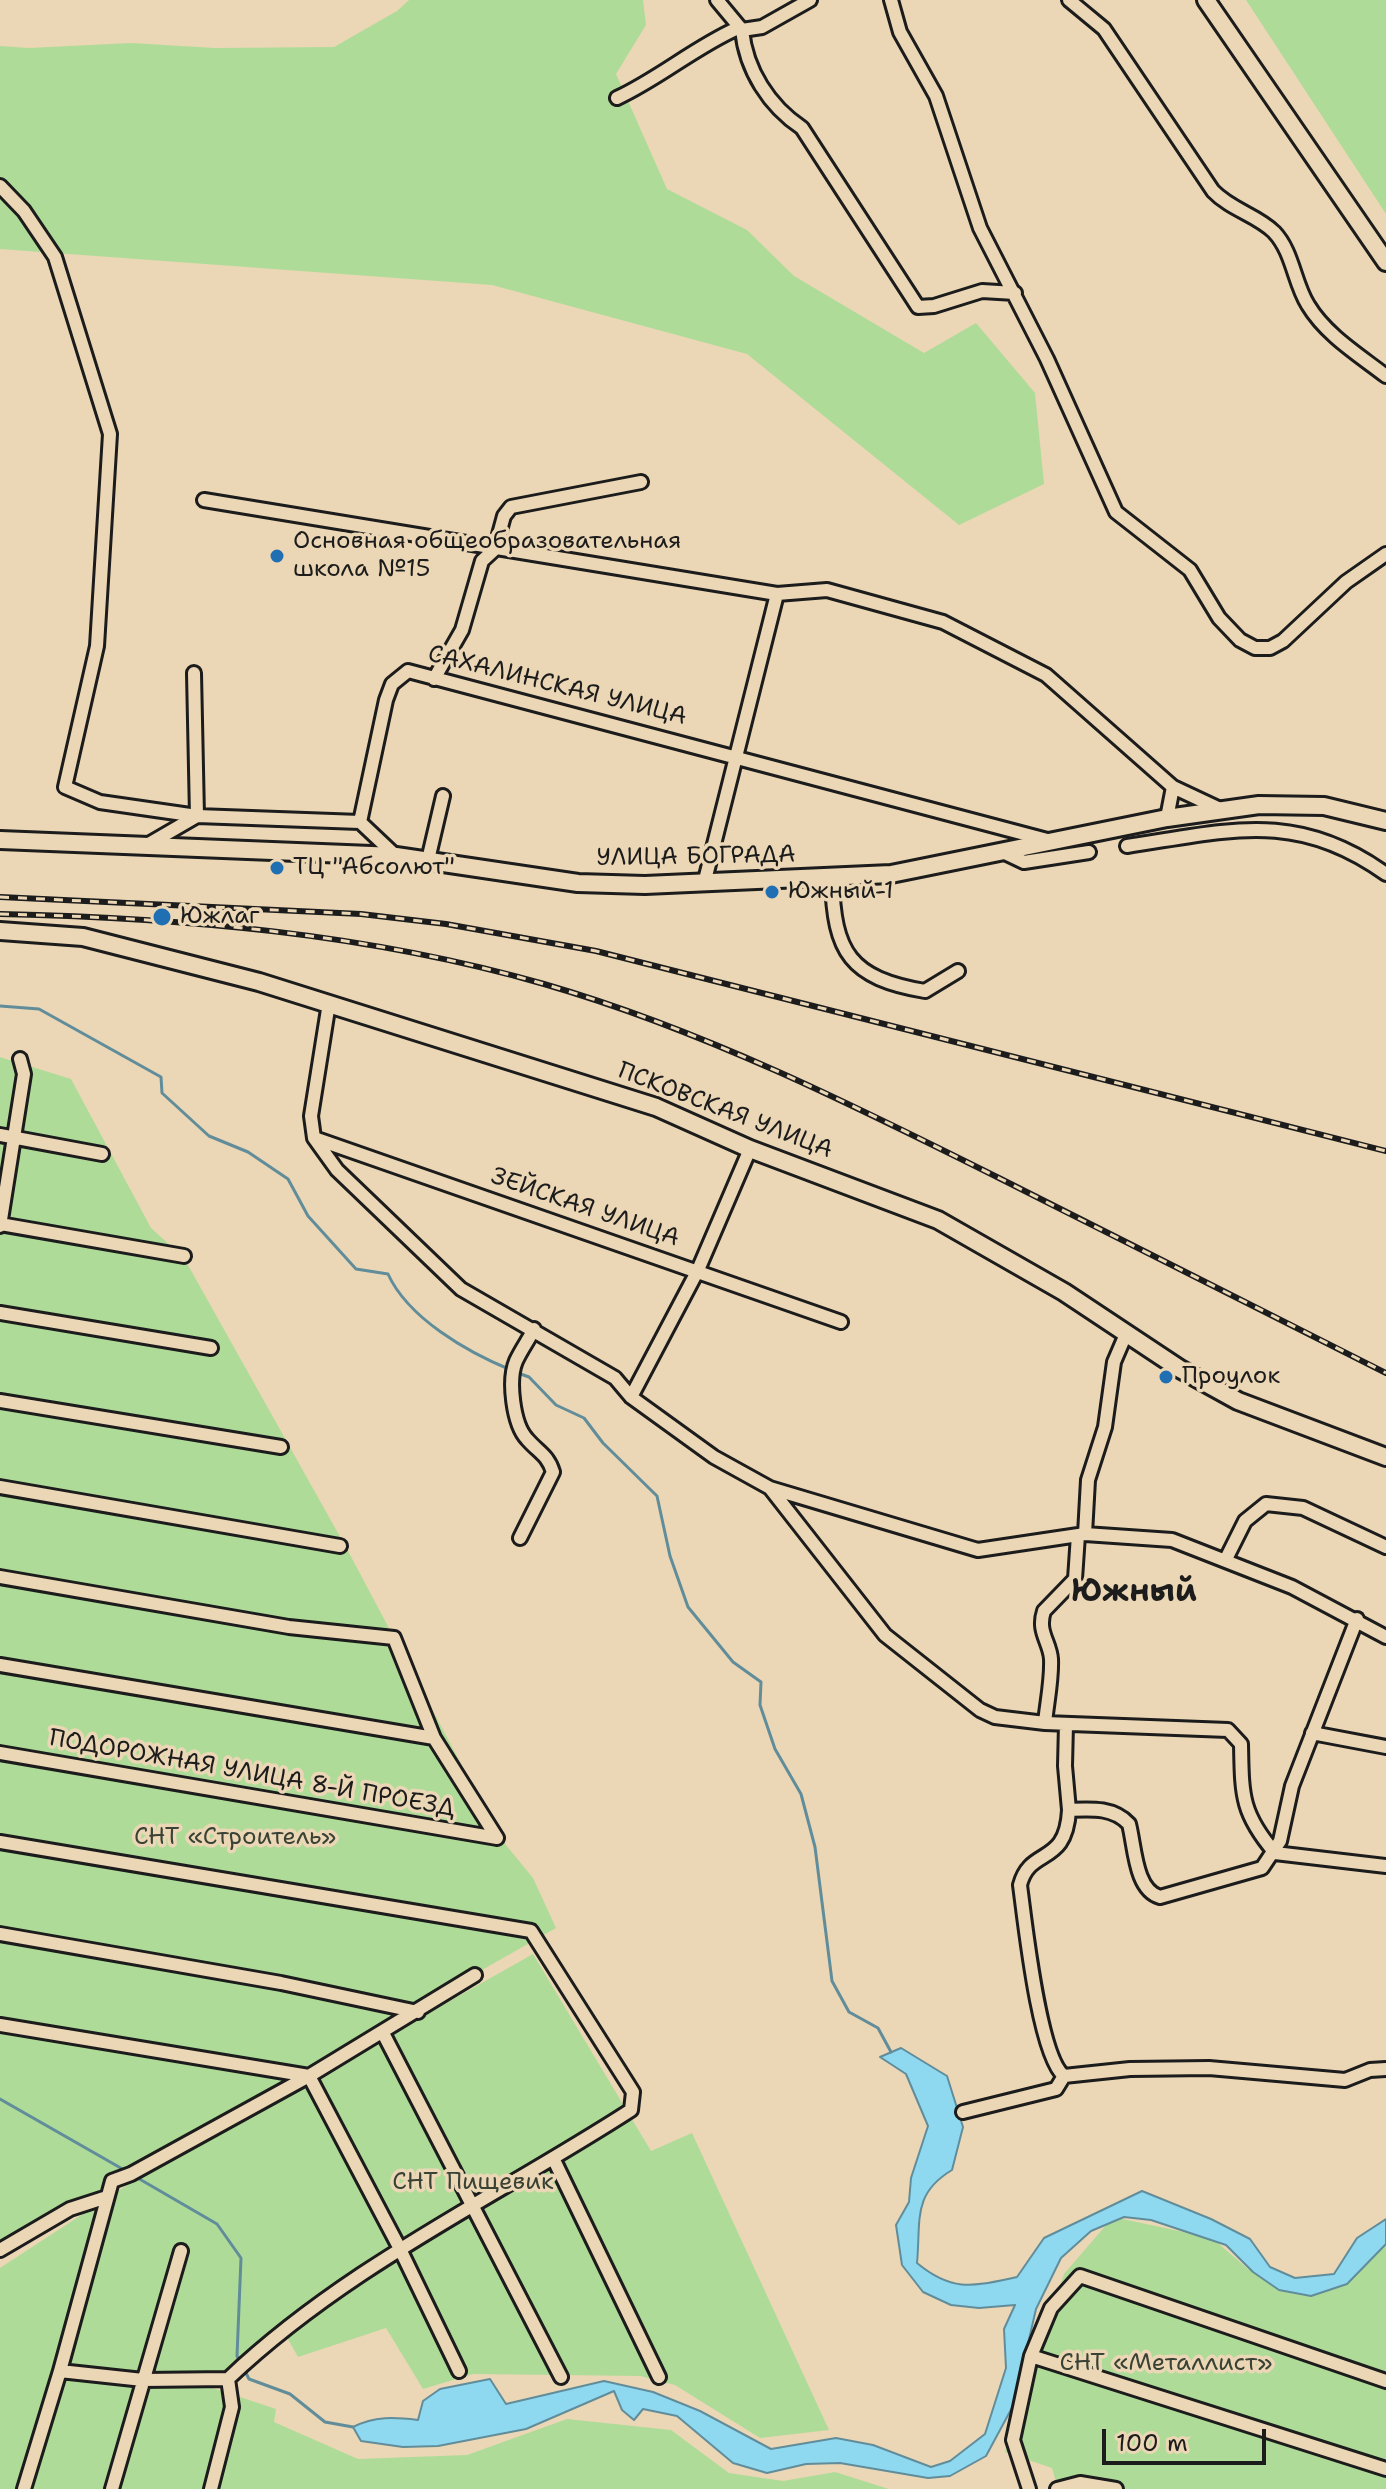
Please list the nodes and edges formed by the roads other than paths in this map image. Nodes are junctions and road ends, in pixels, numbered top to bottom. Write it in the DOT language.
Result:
graph roads {
  1 [pos="717,0"];
  2 [pos="810,0"];
  3 [pos="891,0"];
  4 [pos="1069,0"];
  5 [pos="1206,0"];
  6 [pos="740,29"];
  7 [pos="617,98"];
  8 [pos="0,186"];
  9 [pos="1386,262"];
  10 [pos="1015,293"];
  11 [pos="1386,376"];
  12 [pos="641,482"];
  13 [pos="204,500"];
  14 [pos="495,549"];
  15 [pos="1386,554"];
  16 [pos="777,594"];
  17 [pos="194,673"];
  18 [pos="434,679"];
  19 [pos="735,755"];
  20 [pos="1173,787"];
  21 [pos="443,796"];
  22 [pos="1290,804"];
  23 [pos="1222,810"];
  24 [pos="197,816"];
  25 [pos="1167,818"];
  26 [pos="1386,821"];
  27 [pos="360,822"];
  28 [pos="1285,830"];
  29 [pos="0,840"];
  30 [pos="1054,842"];
  31 [pos="147,845"];
  32 [pos="1127,846"];
  33 [pos="1003,852"];
  34 [pos="1089,852"];
  35 [pos="396,856"];
  36 [pos="428,860"];
  37 [pos="1386,874"];
  38 [pos="832,879"];
  39 [pos="704,884"];
  40 [pos="0,931"];
  41 [pos="958,971"];
  42 [pos="329,1003"];
  43 [pos="20,1059"];
  44 [pos="0,1135"];
  45 [pos="16,1138"];
  46 [pos="314,1138"];
  47 [pos="750,1149"];
  48 [pos="102,1154"];
  49 [pos="0,1224"];
  50 [pos="184,1256"];
  51 [pos="698,1270"];
  52 [pos="0,1313"];
  53 [pos="841,1322"];
  54 [pos="534,1329"];
  55 [pos="1126,1334"];
  56 [pos="211,1348"];
  57 [pos="631,1397"];
  58 [pos="0,1401"];
  59 [pos="281,1447"];
  60 [pos="1386,1457"];
  61 [pos="0,1487"];
  62 [pos="770,1488"];
  63 [pos="1081,1535"];
  64 [pos="520,1538"];
  65 [pos="340,1546"];
  66 [pos="1386,1547"];
  67 [pos="1226,1559"];
  68 [pos="0,1577"];
  69 [pos="1357,1619"];
  70 [pos="1386,1637"];
  71 [pos="0,1665"];
  72 [pos="1045,1723"];
  73 [pos="1066,1724"];
  74 [pos="1312,1733"];
  75 [pos="434,1738"];
  76 [pos="1386,1747"];
  77 [pos="0,1753"];
  78 [pos="1069,1810"];
  79 [pos="0,1842"];
  80 [pos="1275,1853"];
  81 [pos="1386,1866"];
  82 [pos="0,1934"];
  83 [pos="475,1975"];
  84 [pos="418,2012"];
  85 [pos="0,2025"];
  86 [pos="383,2033"];
  87 [pos="1386,2069"];
  88 [pos="309,2076"];
  89 [pos="1064,2076"];
  90 [pos="963,2112"];
  91 [pos="554,2160"];
  92 [pos="107,2197"];
  93 [pos="472,2203"];
  94 [pos="399,2247"];
  95 [pos="0,2250"];
  96 [pos="181,2251"];
  97 [pos="1031,2356"];
  98 [pos="60,2371"];
  99 [pos="459,2371"];
  100 [pos="561,2377"];
  101 [pos="659,2377"];
  102 [pos="228,2379"];
  103 [pos="143,2380"];
  104 [pos="1386,2381"];
  105 [pos="1386,2469"];
  106 [pos="24,2489"];
  107 [pos="112,2489"];
  108 [pos="211,2489"];
  109 [pos="1029,2489"];
  110 [pos="1057,2489"];
  111 [pos="1116,2489"];
  1 -- 6 [label="street"];
  2 -- 6 [label="street"];
  3 -- 10 [label="street"];
  4 -- 11 [label="street"];
  5 -- 9 [label="main road"];
  6 -- 7 [label="street"];
  6 -- 10 [label="street"];
  8 -- 24 [label="street"];
  10 -- 15 [label="street"];
  12 -- 14 [label="street"];
  13 -- 14 [label="street"];
  14 -- 16 [label="street"];
  14 -- 18 [label="street"];
  16 -- 19 [label="street"];
  16 -- 20 [label="street"];
  17 -- 24 [label="street"];
  18 -- 19 [label="street, САХАЛИНСКАЯ УЛИЦА"];
  18 -- 27 [label="street, САХАЛИНСКАЯ УЛИЦА"];
  19 -- 30 [label="street, САХАЛИНСКАЯ УЛИЦА"];
  19 -- 39 [label="street"];
  20 -- 23 [label="street"];
  20 -- 25 [label="street"];
  21 -- 36 [label="street"];
  22 -- 23 [label="main road, УЛИЦА БОГРАДА"];
  22 -- 26 [label="main road, УЛИЦА БОГРАДА"];
  22 -- 28 [label="street"];
  23 -- 25 [label="main road, УЛИЦА БОГРАДА"];
  24 -- 27 [label="street"];
  24 -- 31 [label="street"];
  25 -- 30 [label="main road, УЛИЦА БОГРАДА"];
  27 -- 35 [label="street"];
  28 -- 32 [label="street"];
  28 -- 37 [label="street"];
  29 -- 31 [label="main road, УЛИЦА БОГРАДА"];
  30 -- 33 [label="main road, УЛИЦА БОГРАДА"];
  31 -- 35 [label="main road, УЛИЦА БОГРАДА"];
  33 -- 34 [label="street"];
  33 -- 38 [label="main road, УЛИЦА БОГРАДА"];
  35 -- 36 [label="main road, УЛИЦА БОГРАДА"];
  36 -- 39 [label="main road, УЛИЦА БОГРАДА"];
  38 -- 39 [label="main road, УЛИЦА БОГРАДА"];
  38 -- 41 [label="street"];
  40 -- 42 [label="main road, ПСКОВСКАЯ УЛИЦА"];
  42 -- 46 [label="street"];
  42 -- 47 [label="main road, ПСКОВСКАЯ УЛИЦА"];
  43 -- 45 [label="street"];
  44 -- 45 [label="street"];
  45 -- 48 [label="street"];
  45 -- 49 [label="street"];
  46 -- 51 [label="street, ЗЕЙСКАЯ УЛИЦА"];
  46 -- 54 [label="street"];
  47 -- 51 [label="street"];
  47 -- 55 [label="main road, ПСКОВСКАЯ УЛИЦА"];
  49 -- 50 [label="street"];
  51 -- 53 [label="street, ЗЕЙСКАЯ УЛИЦА"];
  51 -- 57 [label="street"];
  52 -- 56 [label="street"];
  54 -- 57 [label="street"];
  54 -- 64 [label="street"];
  55 -- 60 [label="main road, ПСКОВСКАЯ УЛИЦА"];
  55 -- 63 [label="street"];
  57 -- 62 [label="street"];
  58 -- 59 [label="street"];
  61 -- 65 [label="street"];
  62 -- 63 [label="street"];
  62 -- 72 [label="street"];
  63 -- 67 [label="street"];
  63 -- 72 [label="street"];
  66 -- 67 [label="street"];
  67 -- 69 [label="street"];
  68 -- 75 [label="street"];
  69 -- 70 [label="street"];
  69 -- 74 [label="street"];
  71 -- 75 [label="street"];
  72 -- 73 [label="street"];
  73 -- 78 [label="street"];
  73 -- 80 [label="street"];
  74 -- 76 [label="street"];
  74 -- 80 [label="street"];
  75 -- 77 [label="street, ПОДОРОЖНАЯ УЛИЦА 8-Й ПРОЕЗД"];
  78 -- 80 [label="street"];
  78 -- 89 [label="street"];
  79 -- 91 [label="street"];
  80 -- 81 [label="street"];
  82 -- 84 [label="street"];
  83 -- 84 [label="street"];
  84 -- 86 [label="street"];
  85 -- 88 [label="street"];
  86 -- 88 [label="street"];
  86 -- 93 [label="street"];
  87 -- 89 [label="street"];
  88 -- 92 [label="street"];
  88 -- 94 [label="street"];
  89 -- 90 [label="street"];
  91 -- 93 [label="street"];
  91 -- 101 [label="street"];
  92 -- 95 [label="street"];
  92 -- 98 [label="street"];
  93 -- 94 [label="street"];
  93 -- 100 [label="street"];
  94 -- 99 [label="street"];
  94 -- 102 [label="street"];
  96 -- 103 [label="street"];
  97 -- 104 [label="street"];
  97 -- 105 [label="street"];
  97 -- 109 [label="street"];
  98 -- 103 [label="street"];
  98 -- 106 [label="street"];
  102 -- 103 [label="street"];
  102 -- 108 [label="street"];
  103 -- 107 [label="street"];
  110 -- 111 [label="street"];
}
